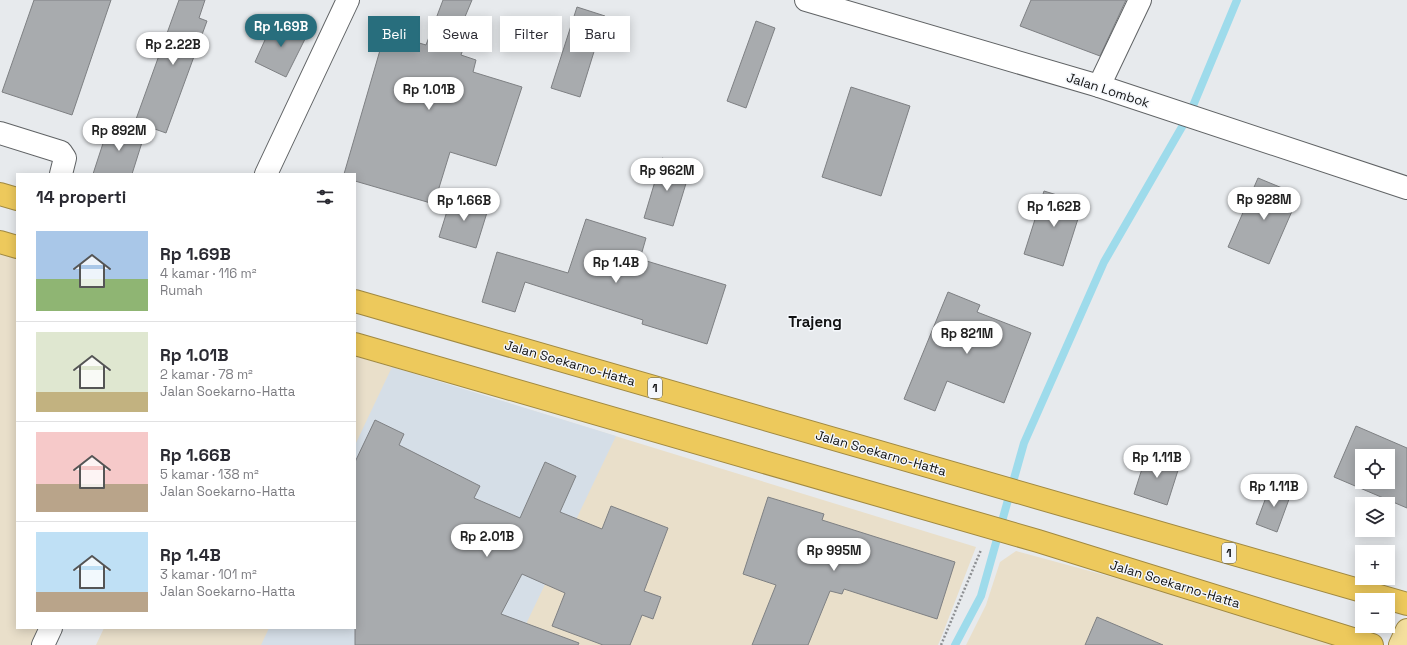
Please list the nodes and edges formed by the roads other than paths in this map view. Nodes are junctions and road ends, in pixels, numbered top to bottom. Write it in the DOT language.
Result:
graph roads {
  1 [pos="348,0"];
  2 [pos="806,0"];
  3 [pos="1140,0"];
  4 [pos="1099,86"];
  5 [pos="0,133"];
  6 [pos="61,173"];
  7 [pos="266,173"];
  8 [pos="1407,188"];
  9 [pos="0,194"];
  10 [pos="16,199"];
  11 [pos="0,242"];
  12 [pos="16,247"];
  13 [pos="356,301"];
  14 [pos="356,344"];
  15 [pos="1407,604"];
  16 [pos="51,629"];
  17 [pos="1407,630"];
  18 [pos="43,645"];
  19 [pos="1372,645"];
  20 [pos="1400,645"];
  1 -- 7 [label="street"];
  2 -- 4 [label="street, Jalan Lombok"];
  3 -- 4 [label="street"];
  4 -- 8 [label="street, Jalan Lombok"];
  5 -- 6 [label="street"];
  9 -- 10 [label="highway"];
  11 -- 12 [label="highway"];
  13 -- 15 [label="highway, Jalan Soekarno-Hatta / 1"];
  14 -- 19 [label="highway, Jalan Soekarno-Hatta"];
  16 -- 18 [label="street"];
  17 -- 20 [label="main road"];
}
